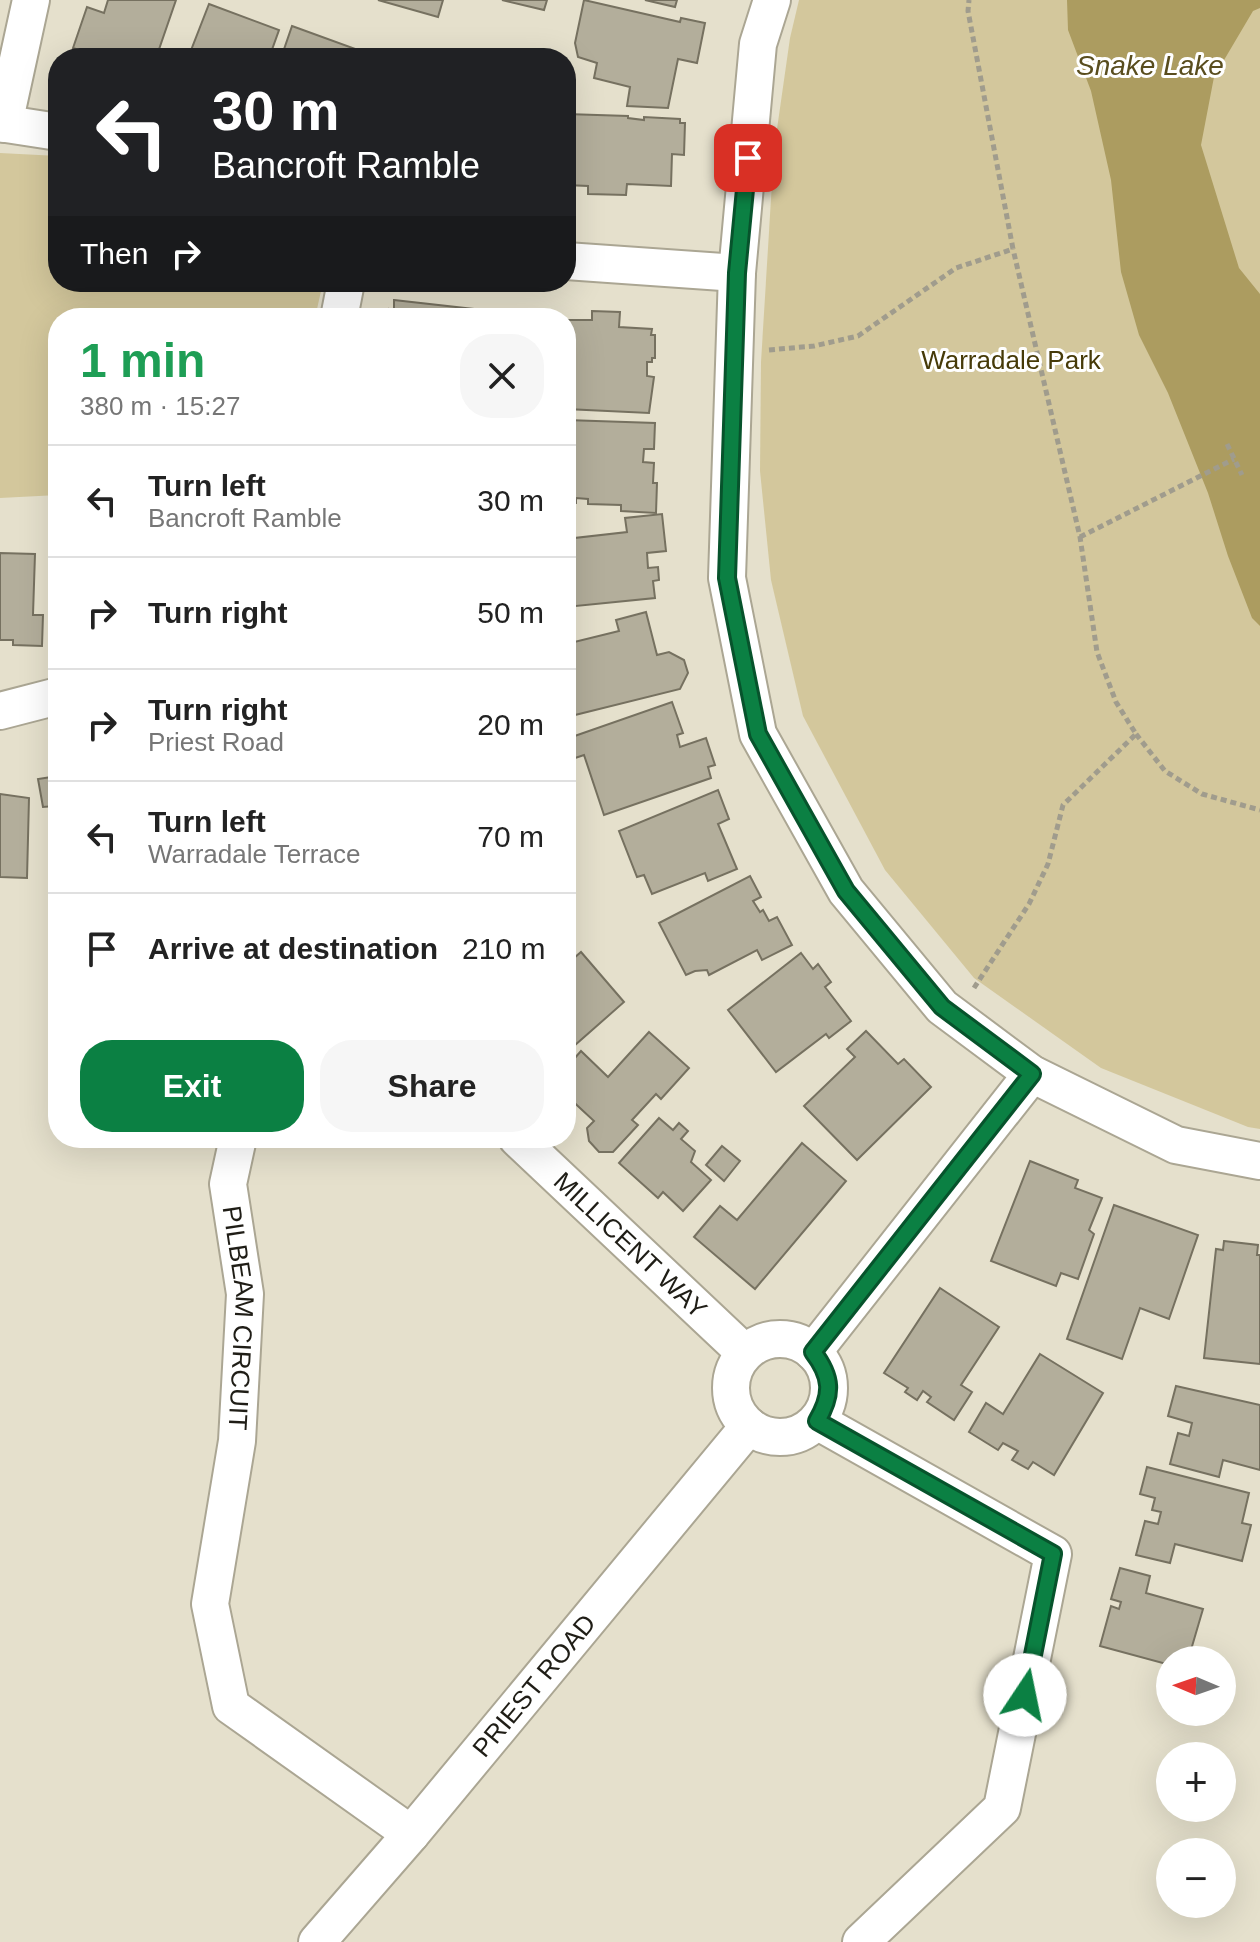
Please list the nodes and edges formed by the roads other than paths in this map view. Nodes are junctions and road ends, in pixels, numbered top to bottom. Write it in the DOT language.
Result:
graph roads {
  1 [pos="31,0"];
  2 [pos="772,0"];
  3 [pos="2,124"];
  4 [pos="48,131"];
  5 [pos="576,262"];
  6 [pos="737,273"];
  7 [pos="48,699"];
  8 [pos="0,711"];
  9 [pos="1032,1074"];
  10 [pos="236,1148"];
  11 [pos="528,1148"];
  12 [pos="1260,1161"];
  13 [pos="813,1352"];
  14 [pos="745,1353"];
  15 [pos="817,1421"];
  16 [pos="749,1426"];
  17 [pos="411,1834"];
  18 [pos="317,1942"];
  19 [pos="861,1942"];
  1 -- 3 [label="street"];
  2 -- 6 [label="street"];
  3 -- 4 [label="street"];
  5 -- 6 [label="street"];
  6 -- 9 [label="street"];
  7 -- 8 [label="street"];
  9 -- 12 [label="street"];
  9 -- 13 [label="street"];
  10 -- 17 [label="street, PILBEAM CIRCUIT"];
  11 -- 14 [label="street, MILLICENT WAY"];
  13 -- 14 [label="street"];
  13 -- 15 [label="street"];
  14 -- 16 [label="street"];
  15 -- 16 [label="street"];
  15 -- 19 [label="street"];
  16 -- 17 [label="street, PRIEST ROAD"];
  17 -- 18 [label="street, PRIEST ROAD"];
}
